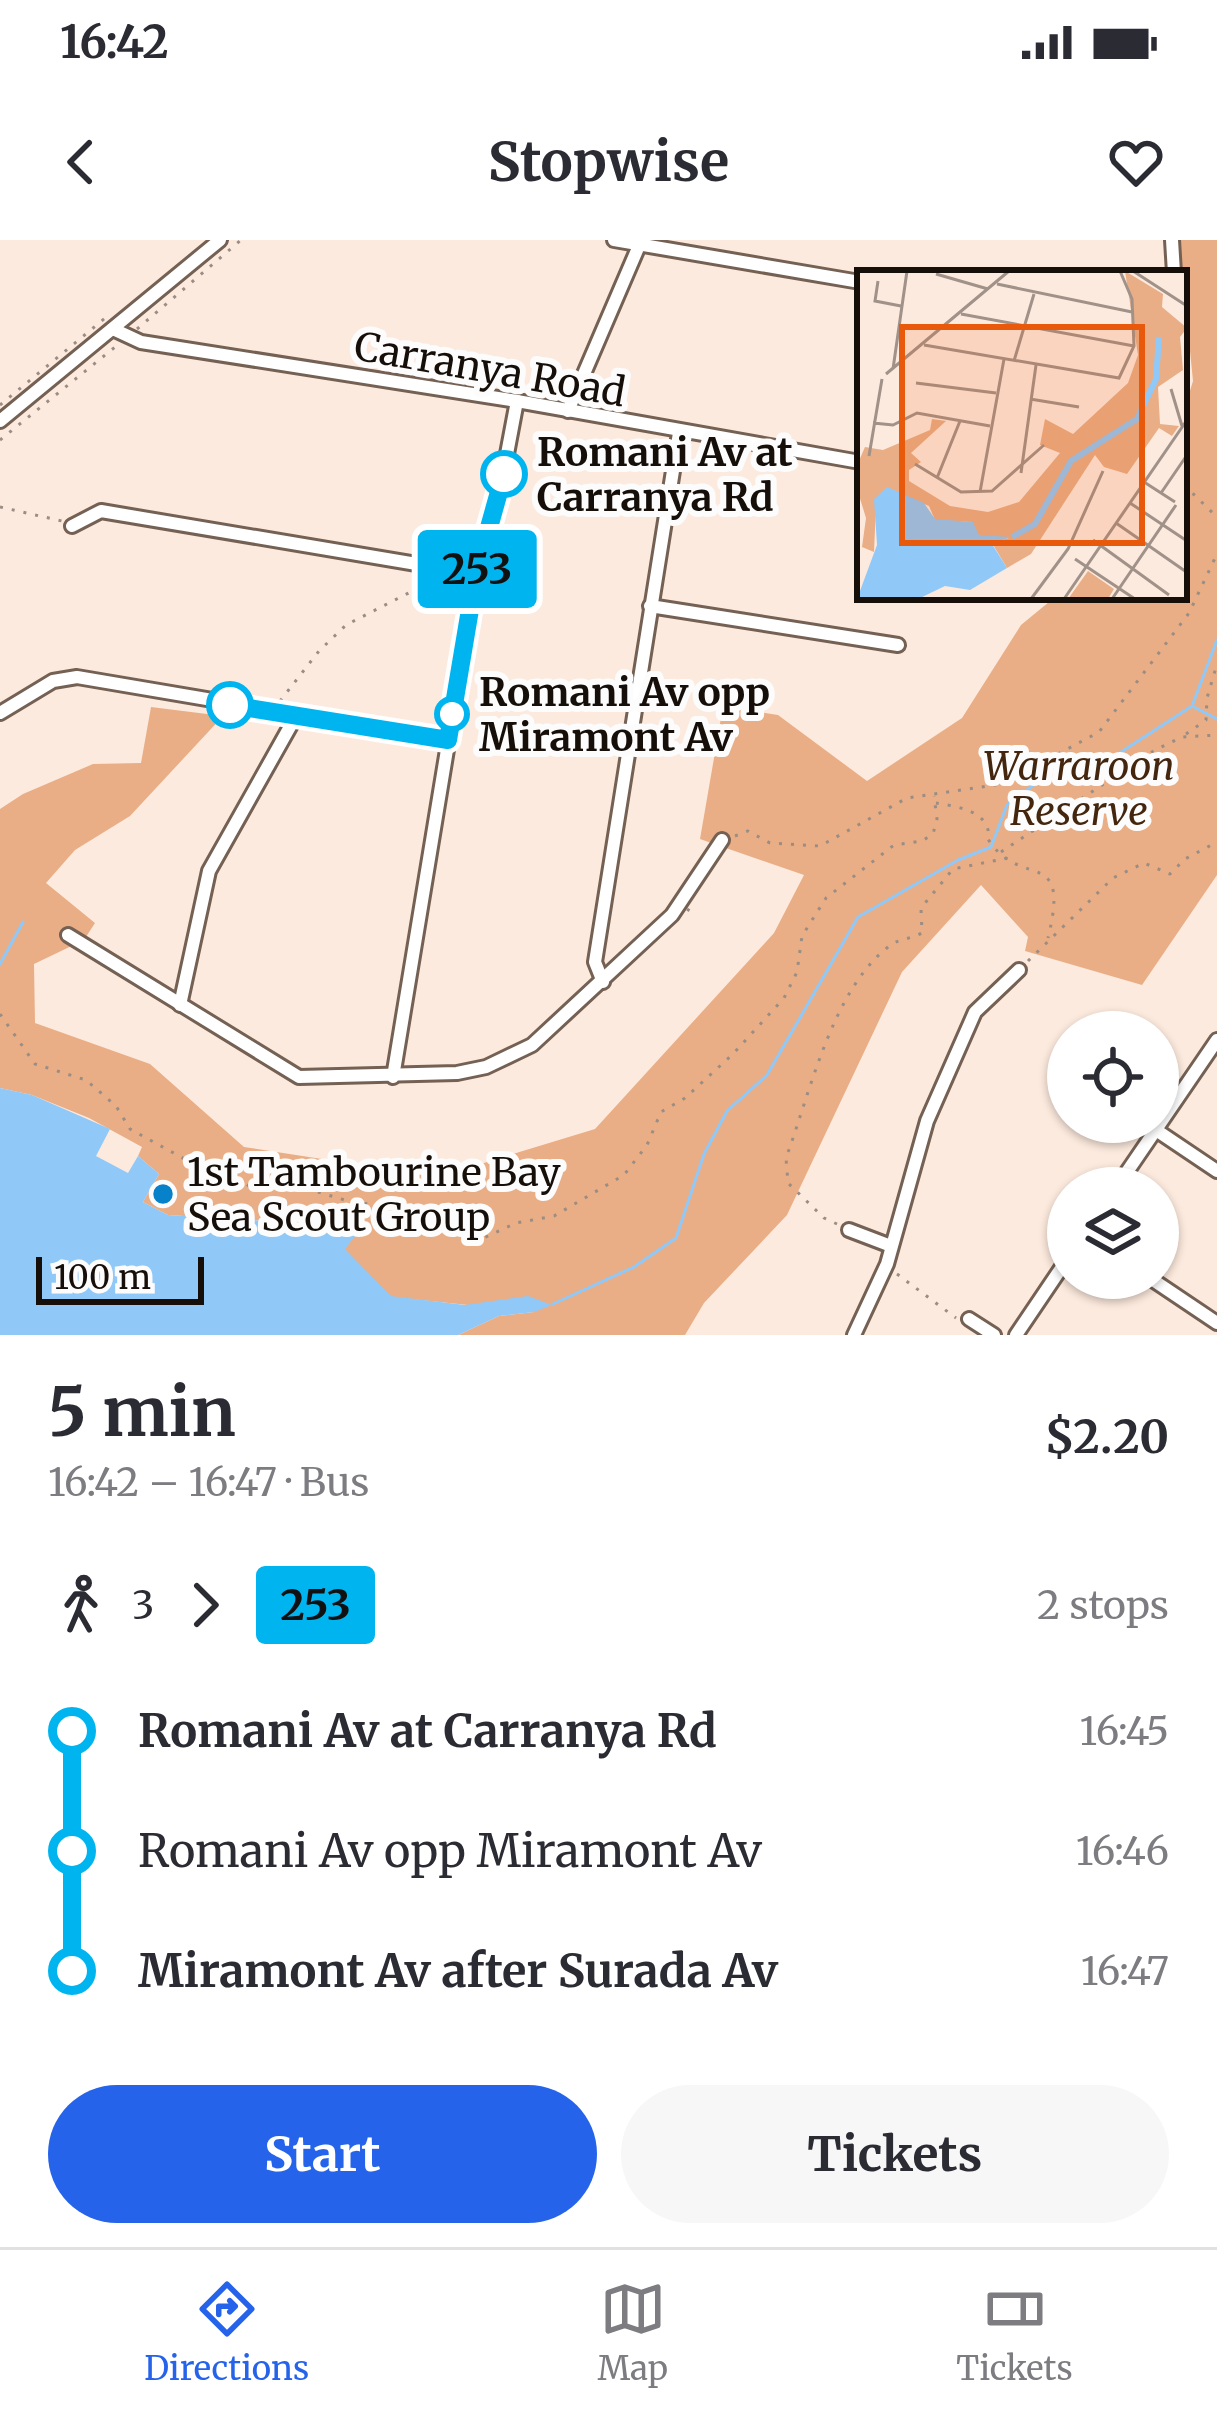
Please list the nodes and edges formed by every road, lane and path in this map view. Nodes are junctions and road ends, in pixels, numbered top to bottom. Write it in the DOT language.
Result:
graph roads {
  1 [pos="220,240"];
  2 [pos="614,240"];
  3 [pos="1172,240"];
  4 [pos="640,242"];
  5 [pos="1174,270"];
  6 [pos="857,281"];
  7 [pos="113,329"];
  8 [pos="517,401"];
  9 [pos="568,411"];
  10 [pos="0,421"];
  11 [pos="679,433"];
  12 [pos="857,462"];
  13 [pos="1187,488"];
  14 [pos="0,507"];
  15 [pos="1217,517"];
  16 [pos="72,526"];
  17 [pos="1217,554"];
  18 [pos="436,567"];
  19 [pos="476,574"];
  20 [pos="650,606"];
  21 [pos="898,645"];
  22 [pos="1217,664"];
  23 [pos="272,712"];
  24 [pos="0,713"];
  25 [pos="296,716"];
  26 [pos="1217,736"];
  27 [pos="1182,737"];
  28 [pos="448,740"];
  29 [pos="934,799"];
  30 [pos="722,840"];
  31 [pos="1217,842"];
  32 [pos="1000,852"];
  33 [pos="1008,858"];
  34 [pos="68,935"];
  35 [pos="1047,940"];
  36 [pos="1019,970"];
  37 [pos="598,986"];
  38 [pos="180,1005"];
  39 [pos="0,1014"];
  40 [pos="1217,1040"];
  41 [pos="394,1077"];
  42 [pos="1179,1096"];
  43 [pos="1175,1143"];
  44 [pos="1217,1171"];
  45 [pos="849,1230"];
  46 [pos="891,1246"];
  47 [pos="886,1265"];
  48 [pos="1047,1289"];
  49 [pos="1179,1297"];
  50 [pos="968,1323"];
  51 [pos="1217,1323"];
  52 [pos="854,1335"];
  53 [pos="994,1335"];
  54 [pos="1016,1335"];
  1 -- 7 [label="street"];
  2 -- 4 [label="street"];
  3 -- 5 [label="street"];
  4 -- 6 [label="street"];
  4 -- 9 [label="street"];
  7 -- 8 [label="street, Carranya Road"];
  7 -- 10 [label="street"];
  8 -- 9 [label="street, Carranya Road"];
  8 -- 19 [label="street"];
  9 -- 11 [label="street, Carranya Road"];
  11 -- 12 [label="street, Carranya Road"];
  11 -- 20 [label="street"];
  13 -- 15 [label="path"];
  14 -- 16 [label="path"];
  16 -- 18 [label="street"];
  17 -- 29 [label="path"];
  18 -- 19 [label="street"];
  18 -- 23 [label="path"];
  19 -- 28 [label="street"];
  20 -- 21 [label="street"];
  20 -- 37 [label="street"];
  22 -- 27 [label="path"];
  23 -- 24 [label="street"];
  23 -- 25 [label="street"];
  25 -- 28 [label="street"];
  25 -- 38 [label="street"];
  26 -- 27 [label="path"];
  27 -- 32 [label="path"];
  28 -- 41 [label="street"];
  29 -- 30 [label="path"];
  29 -- 32 [label="path"];
  29 -- 39 [label="path"];
  30 -- 37 [label="street"];
  31 -- 35 [label="path"];
  32 -- 33 [label="path"];
  33 -- 35 [label="path"];
  33 -- 45 [label="path"];
  34 -- 38 [label="street"];
  35 -- 36 [label="path"];
  36 -- 46 [label="street"];
  37 -- 41 [label="street"];
  38 -- 41 [label="street"];
  40 -- 42 [label="street"];
  43 -- 44 [label="street"];
  45 -- 46 [label="street"];
  46 -- 47 [label="street"];
  47 -- 50 [label="path"];
  47 -- 52 [label="street"];
  48 -- 54 [label="street"];
  49 -- 51 [label="street"];
  50 -- 53 [label="street"];
}
